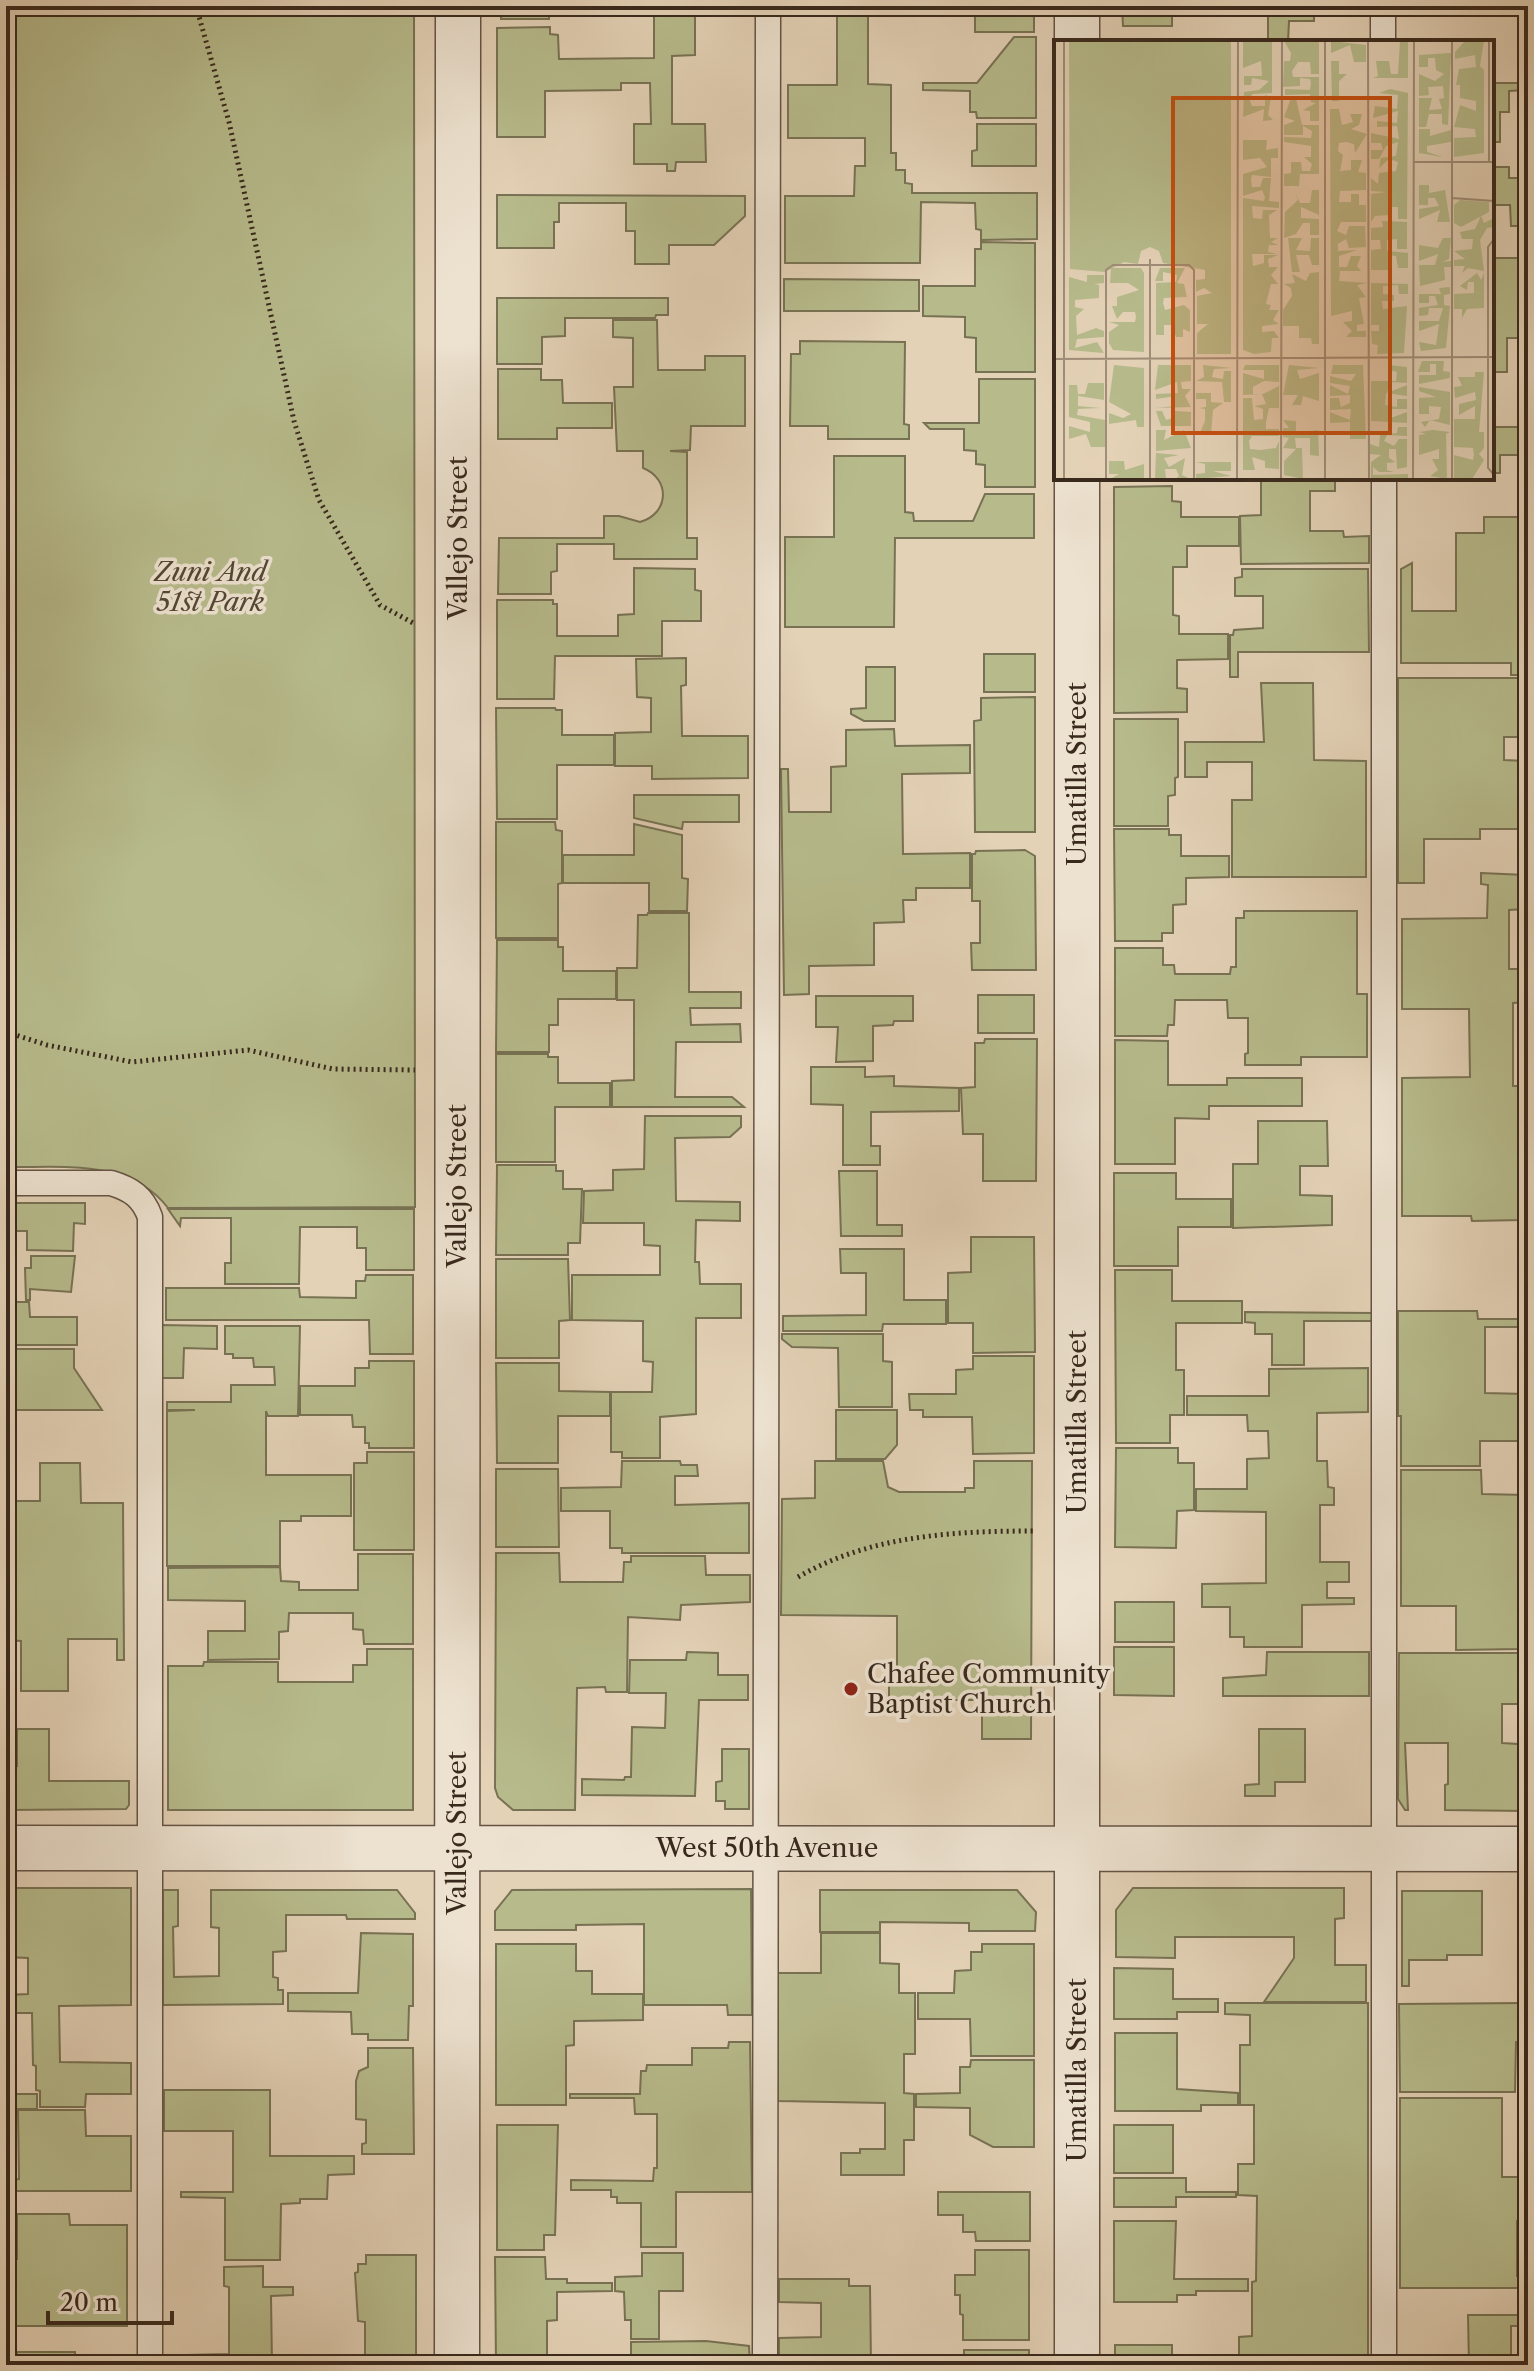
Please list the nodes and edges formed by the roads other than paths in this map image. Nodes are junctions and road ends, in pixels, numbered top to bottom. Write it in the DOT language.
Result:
graph roads {
  1 [pos="458,6"];
  2 [pos="768,6"];
  3 [pos="1077,6"];
  4 [pos="1383,6"];
  5 [pos="1077,40"];
  6 [pos="1383,40"];
  7 [pos="1077,480"];
  8 [pos="1384,480"];
  9 [pos="6,1183"];
  10 [pos="6,1848"];
  11 [pos="150,1848"];
  12 [pos="457,1848"];
  13 [pos="766,1848"];
  14 [pos="1077,1849"];
  15 [pos="1384,1849"];
  16 [pos="1528,1849"];
  17 [pos="150,2365"];
  18 [pos="457,2365"];
  19 [pos="765,2365"];
  20 [pos="1077,2365"];
  21 [pos="1384,2365"];
  1 -- 12 [label="street, Vallejo Street"];
  2 -- 13 [label="lane"];
  3 -- 5 [label="street"];
  4 -- 6 [label="lane"];
  7 -- 14 [label="street, Umatilla Street"];
  8 -- 15 [label="lane"];
  9 -- 11 [label="lane"];
  10 -- 11 [label="street, West 50th Avenue"];
  11 -- 12 [label="street, West 50th Avenue"];
  11 -- 17 [label="lane"];
  12 -- 13 [label="street, West 50th Avenue"];
  12 -- 18 [label="street, Vallejo Street"];
  13 -- 14 [label="street, West 50th Avenue"];
  13 -- 19 [label="lane"];
  14 -- 15 [label="street, West 50th Avenue"];
  14 -- 20 [label="street, Umatilla Street"];
  15 -- 16 [label="street, West 50th Avenue"];
  15 -- 21 [label="lane"];
}
